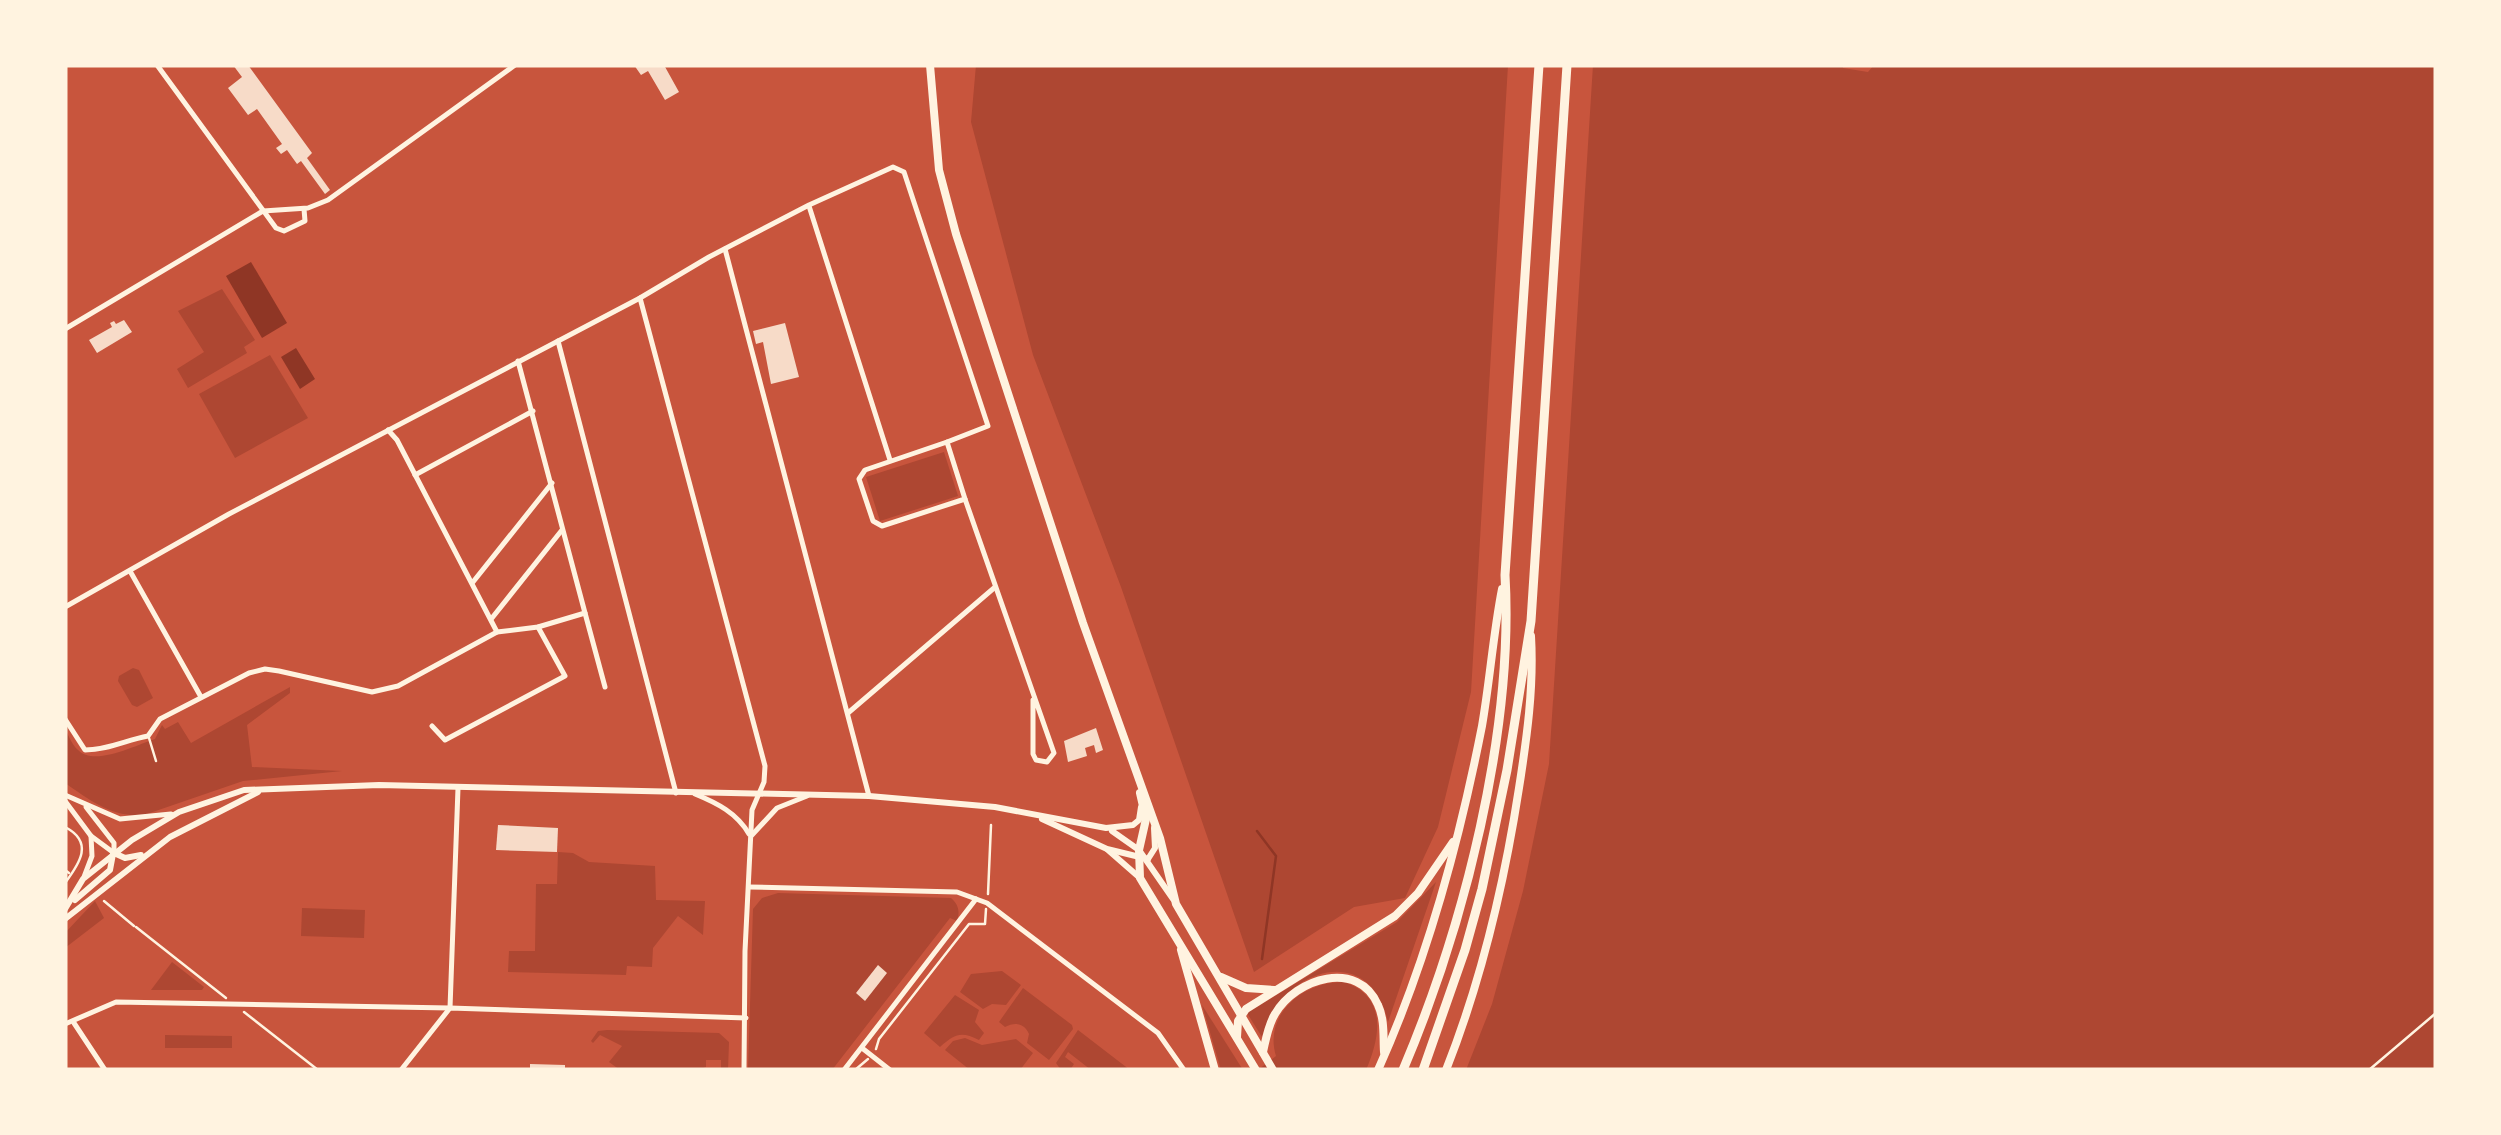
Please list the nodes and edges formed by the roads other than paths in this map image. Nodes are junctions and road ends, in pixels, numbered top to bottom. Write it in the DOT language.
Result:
graph roads {
  1 [pos="157,65"];
  2 [pos="515,65"];
  3 [pos="930,65"];
  4 [pos="1539,65"];
  5 [pos="1567,65"];
  6 [pos="808,205"];
  7 [pos="304,209"];
  8 [pos="263,212"];
  9 [pos="725,249"];
  10 [pos="640,298"];
  11 [pos="65,329"];
  12 [pos="558,341"];
  13 [pos="518,361"];
  14 [pos="533,411"];
  15 [pos="388,430"];
  16 [pos="947,442"];
  17 [pos="890,460"];
  18 [pos="415,475"];
  19 [pos="552,483"];
  20 [pos="965,499"];
  21 [pos="562,530"];
  22 [pos="130,570"];
  23 [pos="1505,575"];
  24 [pos="473,582"];
  25 [pos="994,588"];
  26 [pos="65,607"];
  27 [pos="585,613"];
  28 [pos="492,618"];
  29 [pos="1531,621"];
  30 [pos="538,627"];
  31 [pos="497,632"];
  32 [pos="605,687"];
  33 [pos="201,697"];
  34 [pos="1033,700"];
  35 [pos="848,713"];
  36 [pos="65,720"];
  37 [pos="432,726"];
  38 [pos="148,736"];
  39 [pos="156,761"];
  40 [pos="1139,784"];
  41 [pos="458,788"];
  42 [pos="259,792"];
  43 [pos="676,793"];
  44 [pos="693,794"];
  45 [pos="809,795"];
  46 [pos="758,796"];
  47 [pos="869,796"];
  48 [pos="65,798"];
  49 [pos="84,804"];
  50 [pos="1142,806"];
  51 [pos="179,812"];
  52 [pos="1028,813"];
  53 [pos="1153,818"];
  54 [pos="1106,828"];
  55 [pos="1458,834"];
  56 [pos="90,836"];
  57 [pos="750,837"];
  58 [pos="1107,849"];
  59 [pos="114,852"];
  60 [pos="145,854"];
  61 [pos="1142,856"];
  62 [pos="1140,878"];
  63 [pos="83,879"];
  64 [pos="748,887"];
  65 [pos="976,899"];
  66 [pos="1176,904"];
  67 [pos="67,907"];
  68 [pos="65,919"];
  69 [pos="1179,941"];
  70 [pos="1218,976"];
  71 [pos="1274,990"];
  72 [pos="450,1008"];
  73 [pos="1241,1015"];
  74 [pos="746,1018"];
  75 [pos="73,1022"];
  76 [pos="65,1024"];
  77 [pos="1238,1038"];
  78 [pos="862,1048"];
  79 [pos="1263,1052"];
  80 [pos="1384,1056"];
  81 [pos="105,1070"];
  82 [pos="401,1070"];
  83 [pos="744,1070"];
  84 [pos="844,1070"];
  85 [pos="890,1070"];
  86 [pos="1184,1070"];
  87 [pos="1216,1070"];
  88 [pos="1256,1070"];
  89 [pos="1274,1070"];
  90 [pos="1378,1070"];
  91 [pos="1403,1070"];
  92 [pos="1423,1070"];
  93 [pos="1446,1070"];
  1 -- 8 [label="street"];
  2 -- 7 [label="street"];
  3 -- 40 [label="main road"];
  4 -- 23 [label="highway"];
  5 -- 29 [label="highway"];
  6 -- 9 [label="street"];
  6 -- 16 [label="street"];
  6 -- 17 [label="street"];
  7 -- 8 [label="street"];
  7 -- 8 [label="street"];
  8 -- 11 [label="street"];
  9 -- 10 [label="street"];
  9 -- 35 [label="street"];
  10 -- 12 [label="street"];
  10 -- 46 [label="street"];
  12 -- 13 [label="street"];
  12 -- 43 [label="street"];
  13 -- 14 [label="street"];
  13 -- 15 [label="street"];
  14 -- 18 [label="street"];
  14 -- 19 [label="street"];
  15 -- 18 [label="street"];
  15 -- 22 [label="street"];
  16 -- 17 [label="street"];
  16 -- 20 [label="street"];
  17 -- 20 [label="street"];
  18 -- 24 [label="street"];
  19 -- 21 [label="street"];
  19 -- 24 [label="street"];
  20 -- 25 [label="street"];
  21 -- 27 [label="street"];
  21 -- 28 [label="street"];
  22 -- 26 [label="street"];
  22 -- 33 [label="street"];
  23 -- 55 [label="main road"];
  23 -- 91 [label="highway"];
  24 -- 28 [label="street"];
  25 -- 34 [label="street"];
  25 -- 35 [label="street"];
  27 -- 30 [label="street"];
  27 -- 32 [label="street"];
  28 -- 31 [label="street"];
  29 -- 92 [label="highway"];
  29 -- 93 [label="main road"];
  30 -- 31 [label="street"];
  30 -- 37 [label="street"];
  31 -- 33 [label="street"];
  33 -- 38 [label="street"];
  34 -- 34 [label="street"];
  35 -- 47 [label="street"];
  36 -- 38 [label="street"];
  38 -- 39 [label="lane"];
  40 -- 50 [label="main road"];
  40 -- 53 [label="main road"];
  41 -- 42 [label="street"];
  41 -- 43 [label="street"];
  41 -- 72 [label="street"];
  42 -- 51 [label="street"];
  42 -- 60 [label="street"];
  43 -- 44 [label="street"];
  44 -- 46 [label="street"];
  44 -- 57 [label="street"];
  45 -- 46 [label="street"];
  45 -- 47 [label="street"];
  45 -- 57 [label="street"];
  46 -- 57 [label="street"];
  47 -- 52 [label="street"];
  48 -- 49 [label="street"];
  48 -- 56 [label="street"];
  49 -- 51 [label="street"];
  49 -- 59 [label="street"];
  50 -- 54 [label="street"];
  50 -- 61 [label="main road"];
  51 -- 59 [label="street"];
  52 -- 54 [label="street"];
  52 -- 58 [label="street"];
  53 -- 61 [label="street"];
  53 -- 66 [label="main road"];
  54 -- 61 [label="street"];
  55 -- 71 [label="main road"];
  55 -- 80 [label="main road"];
  56 -- 59 [label="street"];
  56 -- 63 [label="street"];
  57 -- 64 [label="street"];
  58 -- 61 [label="street"];
  58 -- 62 [label="street"];
  59 -- 60 [label="street"];
  59 -- 63 [label="street"];
  59 -- 67 [label="street"];
  60 -- 68 [label="street"];
  61 -- 62 [label="main road"];
  61 -- 66 [label="street"];
  62 -- 69 [label="main road"];
  63 -- 67 [label="street"];
  64 -- 65 [label="street"];
  64 -- 74 [label="street"];
  65 -- 78 [label="street"];
  65 -- 86 [label="street"];
  66 -- 70 [label="main road"];
  69 -- 77 [label="main road"];
  69 -- 87 [label="main road"];
  70 -- 71 [label="main road"];
  70 -- 73 [label="main road"];
  71 -- 73 [label="main road"];
  72 -- 74 [label="street"];
  72 -- 75 [label="street"];
  72 -- 82 [label="street"];
  73 -- 77 [label="main road"];
  73 -- 79 [label="main road"];
  74 -- 83 [label="street"];
  75 -- 76 [label="street"];
  75 -- 81 [label="street"];
  77 -- 88 [label="main road"];
  78 -- 84 [label="street"];
  78 -- 85 [label="street"];
  79 -- 80 [label="main road"];
  79 -- 89 [label="main road"];
  80 -- 90 [label="main road"];
}
